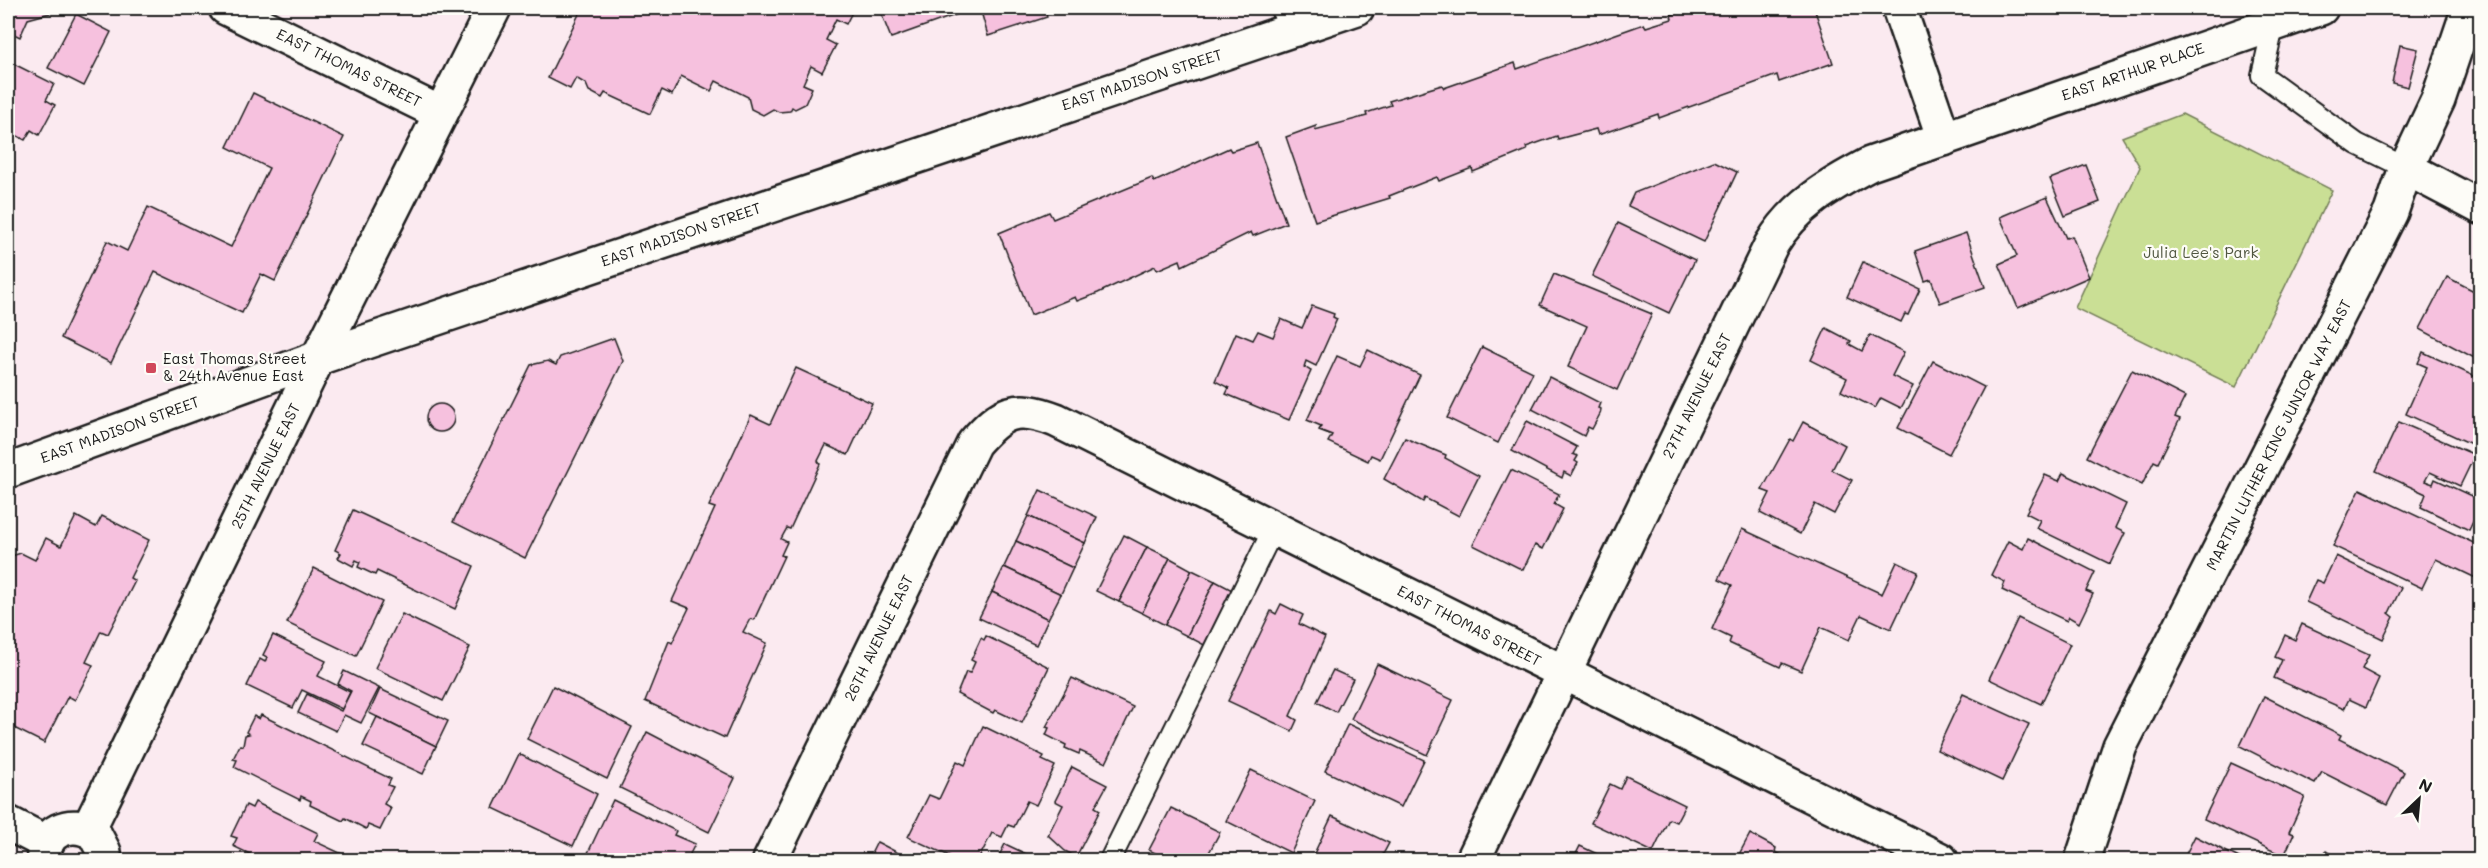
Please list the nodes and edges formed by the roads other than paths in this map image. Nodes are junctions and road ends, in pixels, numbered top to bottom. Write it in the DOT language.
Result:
graph roads {
  1 [pos="226,8"];
  2 [pos="494,8"];
  3 [pos="1358,8"];
  4 [pos="1899,8"];
  5 [pos="2321,8"];
  6 [pos="2469,8"];
  7 [pos="1292,18"];
  8 [pos="2274,23"];
  9 [pos="440,113"];
  10 [pos="1944,139"];
  11 [pos="2406,168"];
  12 [pos="2481,207"];
  13 [pos="318,358"];
  14 [pos="994,420"];
  15 [pos="8,471"];
  16 [pos="1274,528"];
  17 [pos="1563,673"];
  18 [pos="8,823"];
  19 [pos="88,830"];
  20 [pos="45,852"];
  21 [pos="104,861"];
  22 [pos="770,861"];
  23 [pos="1110,861"];
  24 [pos="1473,861"];
  25 [pos="1941,861"];
  26 [pos="2082,861"];
  1 -- 9 [label="street, EAST THOMAS STREET"];
  2 -- 9 [label="street, 25TH AVENUE EAST"];
  3 -- 7 [label="street, EAST MADISON STREET"];
  4 -- 10 [label="street"];
  5 -- 8 [label="street, EAST ARTHUR PLACE"];
  6 -- 11 [label="street, MARTIN LUTHER KING JUNIOR WAY EAST"];
  7 -- 13 [label="street, EAST MADISON STREET"];
  8 -- 10 [label="street, EAST ARTHUR PLACE"];
  8 -- 11 [label="lane"];
  9 -- 13 [label="street, 25TH AVENUE EAST"];
  10 -- 17 [label="street, 27TH AVENUE EAST"];
  11 -- 12 [label="street"];
  11 -- 26 [label="street, MARTIN LUTHER KING JUNIOR WAY EAST"];
  13 -- 15 [label="street, EAST MADISON STREET"];
  13 -- 19 [label="street, 25TH AVENUE EAST"];
  14 -- 16 [label="street, EAST THOMAS STREET"];
  14 -- 22 [label="street, 26TH AVENUE EAST"];
  16 -- 17 [label="street, EAST THOMAS STREET"];
  16 -- 23 [label="lane"];
  17 -- 24 [label="street, 27TH AVENUE EAST"];
  17 -- 25 [label="street, EAST THOMAS STREET"];
  18 -- 20 [label="street"];
  19 -- 20 [label="street"];
  19 -- 21 [label="street"];
}
